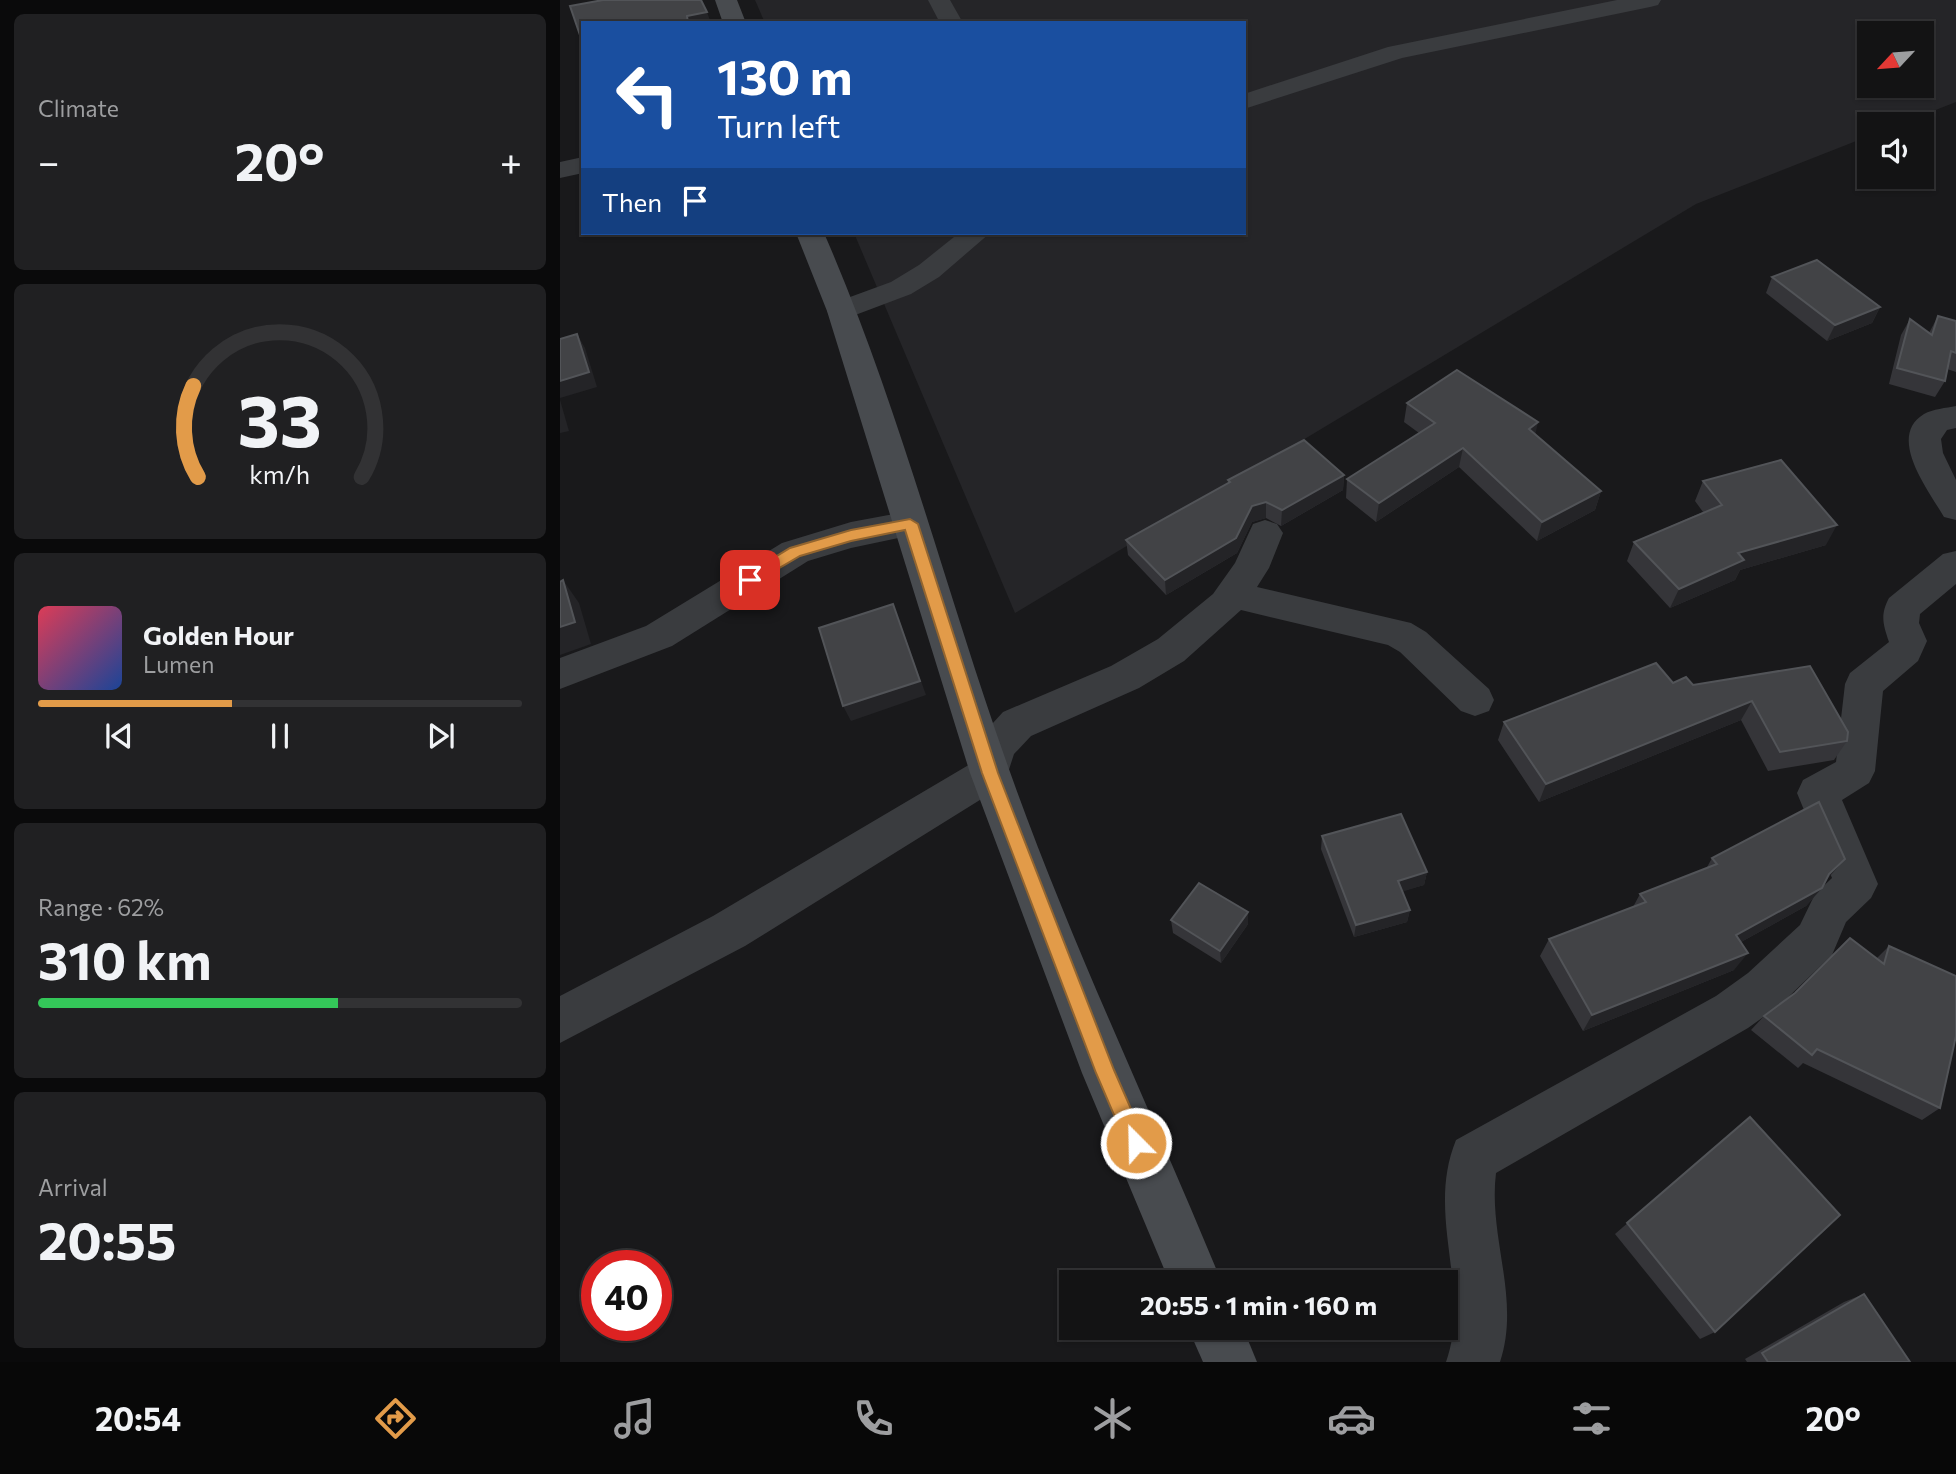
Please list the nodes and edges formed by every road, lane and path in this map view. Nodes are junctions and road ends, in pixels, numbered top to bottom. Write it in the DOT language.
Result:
graph roads {
  1 [pos="726,0"];
  2 [pos="939,0"];
  3 [pos="1650,0"];
  4 [pos="734,21"];
  5 [pos="951,21"];
  6 [pos="1246,101"];
  7 [pos="581,166"];
  8 [pos="560,170"];
  9 [pos="811,235"];
  10 [pos="974,235"];
  11 [pos="842,311"];
  12 [pos="1956,416"];
  13 [pos="1956,508"];
  14 [pos="910,524"];
  15 [pos="1265,533"];
  16 [pos="1956,564"];
  17 [pos="1233,594"];
  18 [pos="560,674"];
  19 [pos="1475,701"];
  20 [pos="990,773"];
  21 [pos="560,1020"];
  22 [pos="1190,1270"];
  23 [pos="1220,1340"];
  24 [pos="1230,1362"];
  25 [pos="1473,1362"];
  1 -- 4 [label="street"];
  2 -- 5 [label="street"];
  3 -- 6 [label="street"];
  7 -- 8 [label="street"];
  9 -- 11 [label="street"];
  10 -- 11 [label="street"];
  11 -- 14 [label="street"];
  12 -- 13 [label="street"];
  14 -- 18 [label="street"];
  14 -- 20 [label="street"];
  15 -- 17 [label="street"];
  16 -- 25 [label="street"];
  17 -- 19 [label="street"];
  17 -- 20 [label="street"];
  20 -- 21 [label="street"];
  20 -- 22 [label="street"];
  23 -- 24 [label="street"];
}
